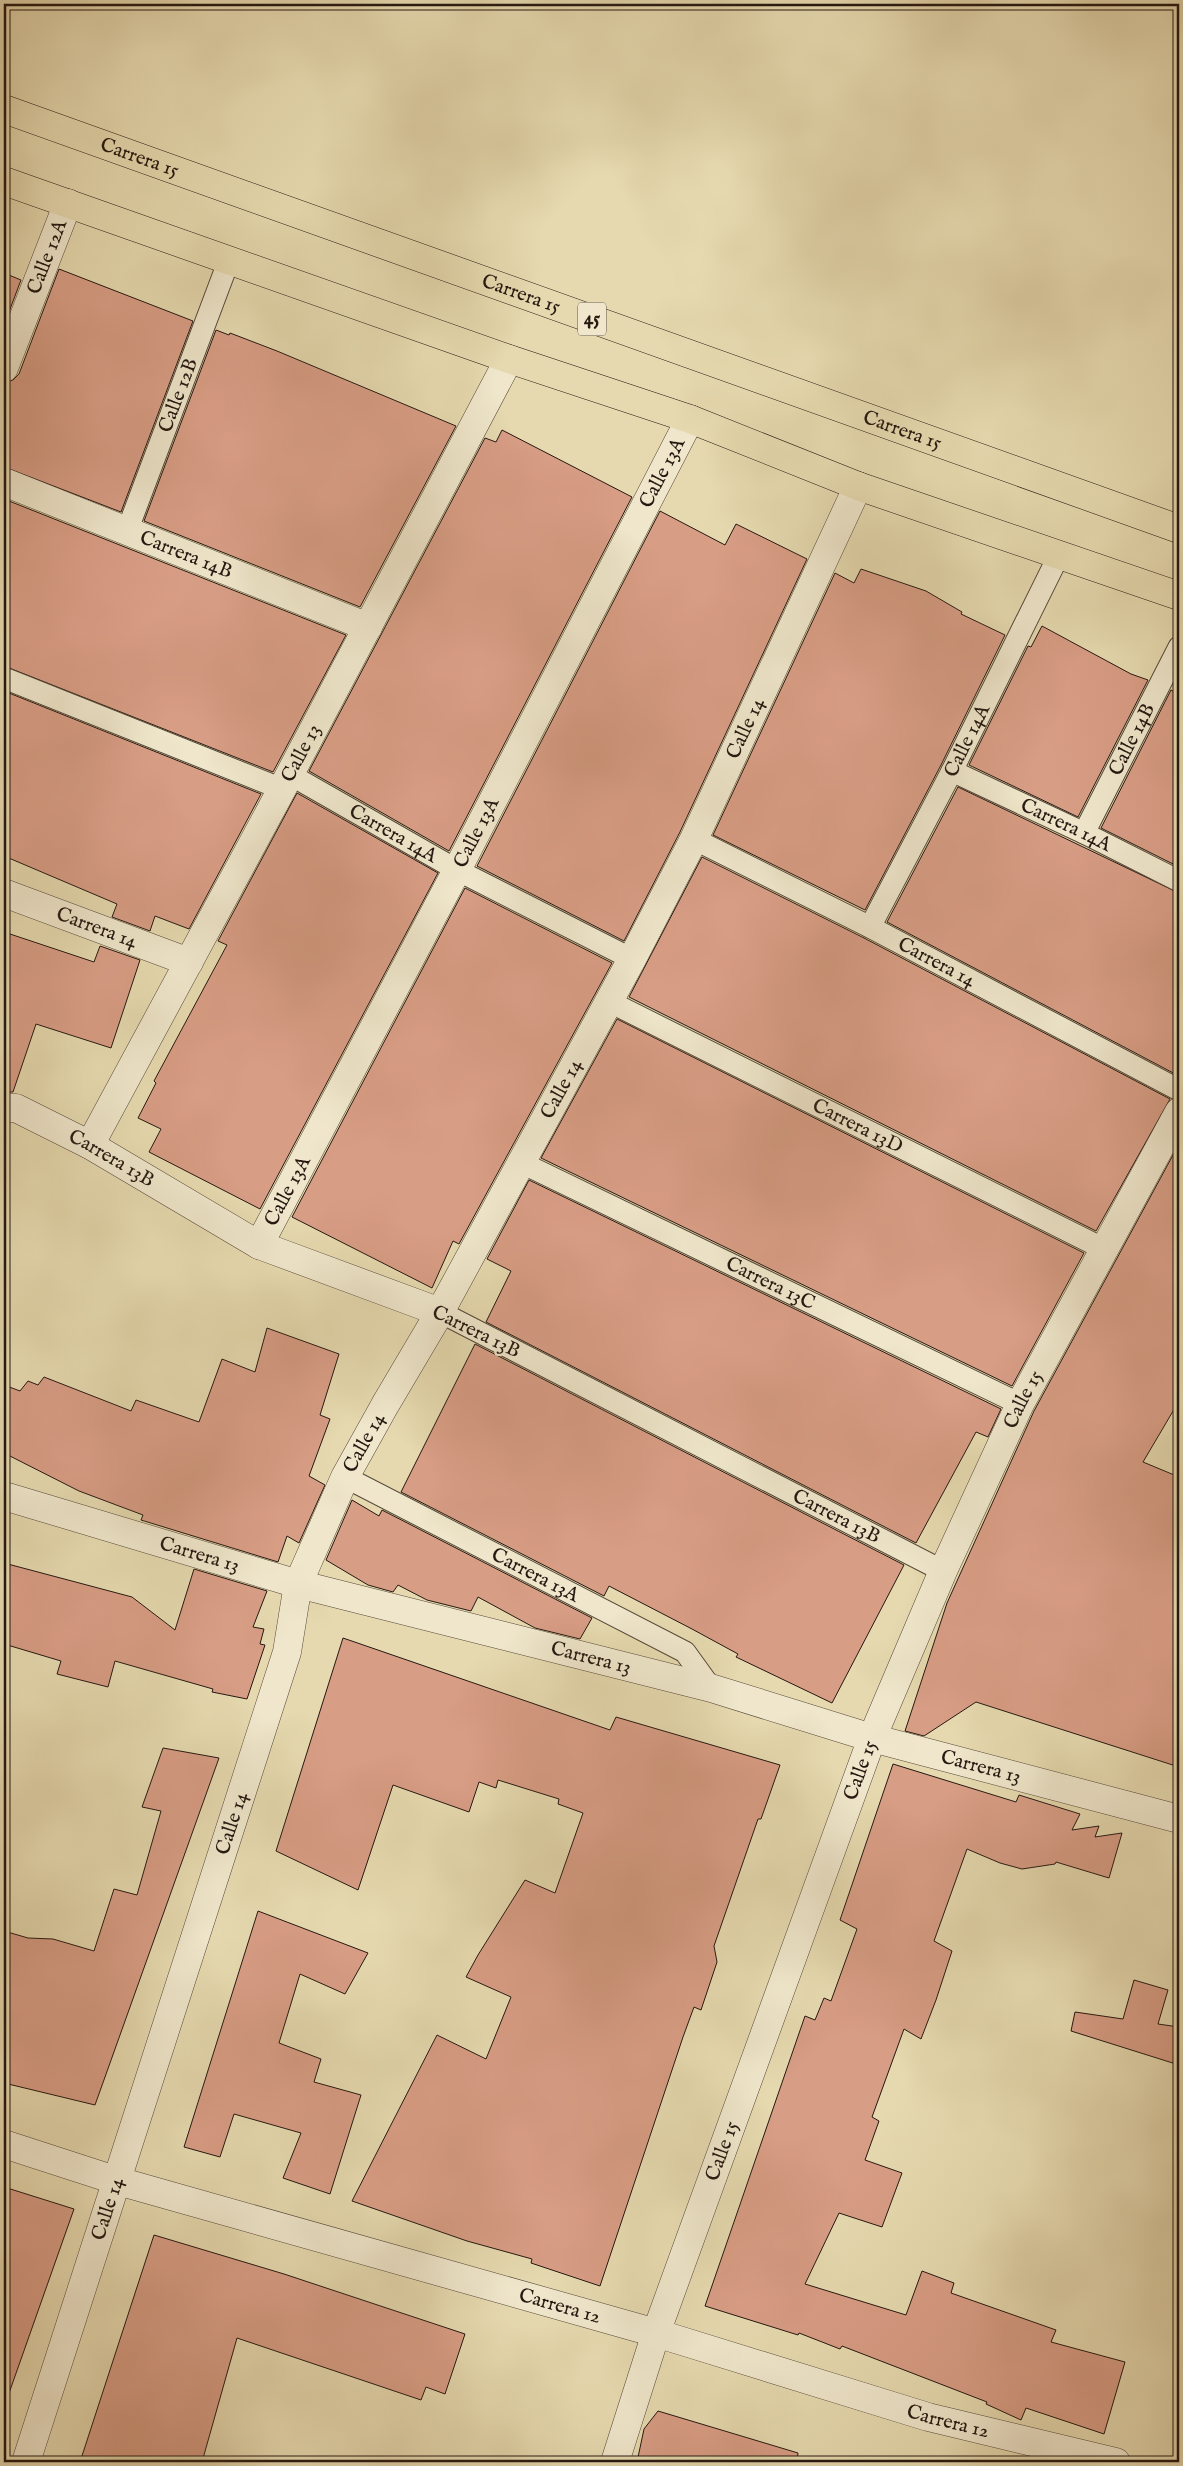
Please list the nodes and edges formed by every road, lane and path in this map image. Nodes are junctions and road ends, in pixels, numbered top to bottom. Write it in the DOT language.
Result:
graph roads {
  1 [pos="4,109"];
  2 [pos="4,181"];
  3 [pos="68,203"];
  4 [pos="229,260"];
  5 [pos="509,359"];
  6 [pos="4,368"];
  7 [pos="690,419"];
  8 [pos="4,482"];
  9 [pos="858,486"];
  10 [pos="1179,528"];
  11 [pos="127,531"];
  12 [pos="1060,553"];
  13 [pos="1179,596"];
  14 [pos="368,626"];
  15 [pos="1179,647"];
  16 [pos="4,678"];
  17 [pos="952,771"];
  18 [pos="286,782"];
  19 [pos="1084,833"];
  20 [pos="694,839"];
  21 [pos="457,870"];
  22 [pos="1179,882"];
  23 [pos="4,893"];
  24 [pos="870,927"];
  25 [pos="632,959"];
  26 [pos="189,962"];
  27 [pos="608,1001"];
  28 [pos="1179,1090"];
  29 [pos="4,1108"];
  30 [pos="1178,1116"];
  31 [pos="90,1146"];
  32 [pos="522,1163"];
  33 [pos="259,1245"];
  34 [pos="1106,1250"];
  35 [pos="440,1312"];
  36 [pos="1020,1404"];
  37 [pos="346,1477"];
  38 [pos="4,1496"];
  39 [pos="943,1571"];
  40 [pos="298,1584"];
  41 [pos="711,1688"];
  42 [pos="872,1738"];
  43 [pos="1179,1819"];
  44 [pos="4,2144"];
  45 [pos="118,2181"];
  46 [pos="656,2333"];
  47 [pos="26,2462"];
  48 [pos="615,2462"];
  49 [pos="1116,2462"];
  1 -- 10 [label="main road, Carrera 15 / 45"];
  2 -- 3 [label="main road"];
  3 -- 4 [label="main road"];
  3 -- 6 [label="street, Calle 12A"];
  4 -- 5 [label="main road"];
  4 -- 11 [label="lane, Calle 12B"];
  5 -- 7 [label="main road"];
  5 -- 14 [label="street, Calle 13"];
  7 -- 9 [label="main road"];
  7 -- 21 [label="street, Calle 13A"];
  8 -- 11 [label="street, Carrera 14B"];
  9 -- 12 [label="main road"];
  9 -- 20 [label="street, Calle 14"];
  11 -- 14 [label="street, Carrera 14B"];
  12 -- 13 [label="main road"];
  12 -- 17 [label="lane, Calle 14A"];
  14 -- 18 [label="street, Calle 13"];
  15 -- 19 [label="lane, Calle 14B"];
  16 -- 18 [label="lane, Carrera 14A"];
  17 -- 19 [label="lane, Carrera 14A"];
  17 -- 24 [label="lane, Calle 14A"];
  18 -- 21 [label="lane, Carrera 14A"];
  18 -- 26 [label="street, Calle 13"];
  19 -- 22 [label="lane, Carrera 14A"];
  20 -- 24 [label="lane, Carrera 14"];
  20 -- 25 [label="street, Calle 14"];
  21 -- 25 [label="lane, Carrera 14A"];
  21 -- 33 [label="street, Calle 13A"];
  23 -- 26 [label="street, Carrera 14"];
  24 -- 28 [label="lane, Carrera 14"];
  25 -- 27 [label="street, Calle 14"];
  26 -- 31 [label="street, Calle 13"];
  27 -- 32 [label="street, Calle 14"];
  27 -- 34 [label="lane, Carrera 13D"];
  29 -- 31 [label="street, Carrera 13B"];
  30 -- 34 [label="street, Calle 15"];
  31 -- 33 [label="street, Carrera 13B"];
  32 -- 35 [label="street, Calle 14"];
  32 -- 36 [label="lane, Carrera 13C"];
  33 -- 35 [label="street, Carrera 13B"];
  34 -- 36 [label="street, Calle 15"];
  35 -- 37 [label="street, Calle 14"];
  35 -- 39 [label="lane, Carrera 13B"];
  36 -- 39 [label="street, Calle 15"];
  37 -- 40 [label="street, Calle 14"];
  37 -- 41 [label="lane, Carrera 13A"];
  38 -- 40 [label="street, Carrera 13"];
  39 -- 42 [label="street, Calle 15"];
  40 -- 41 [label="street, Carrera 13"];
  40 -- 45 [label="street, Calle 14"];
  41 -- 42 [label="street, Carrera 13"];
  42 -- 43 [label="street, Carrera 13"];
  42 -- 46 [label="street, Calle 15"];
  44 -- 45 [label="street, Carrera 12"];
  45 -- 46 [label="street, Carrera 12"];
  45 -- 47 [label="street, Calle 14"];
  46 -- 48 [label="street, Calle 15"];
  46 -- 49 [label="street, Carrera 12"];
}
